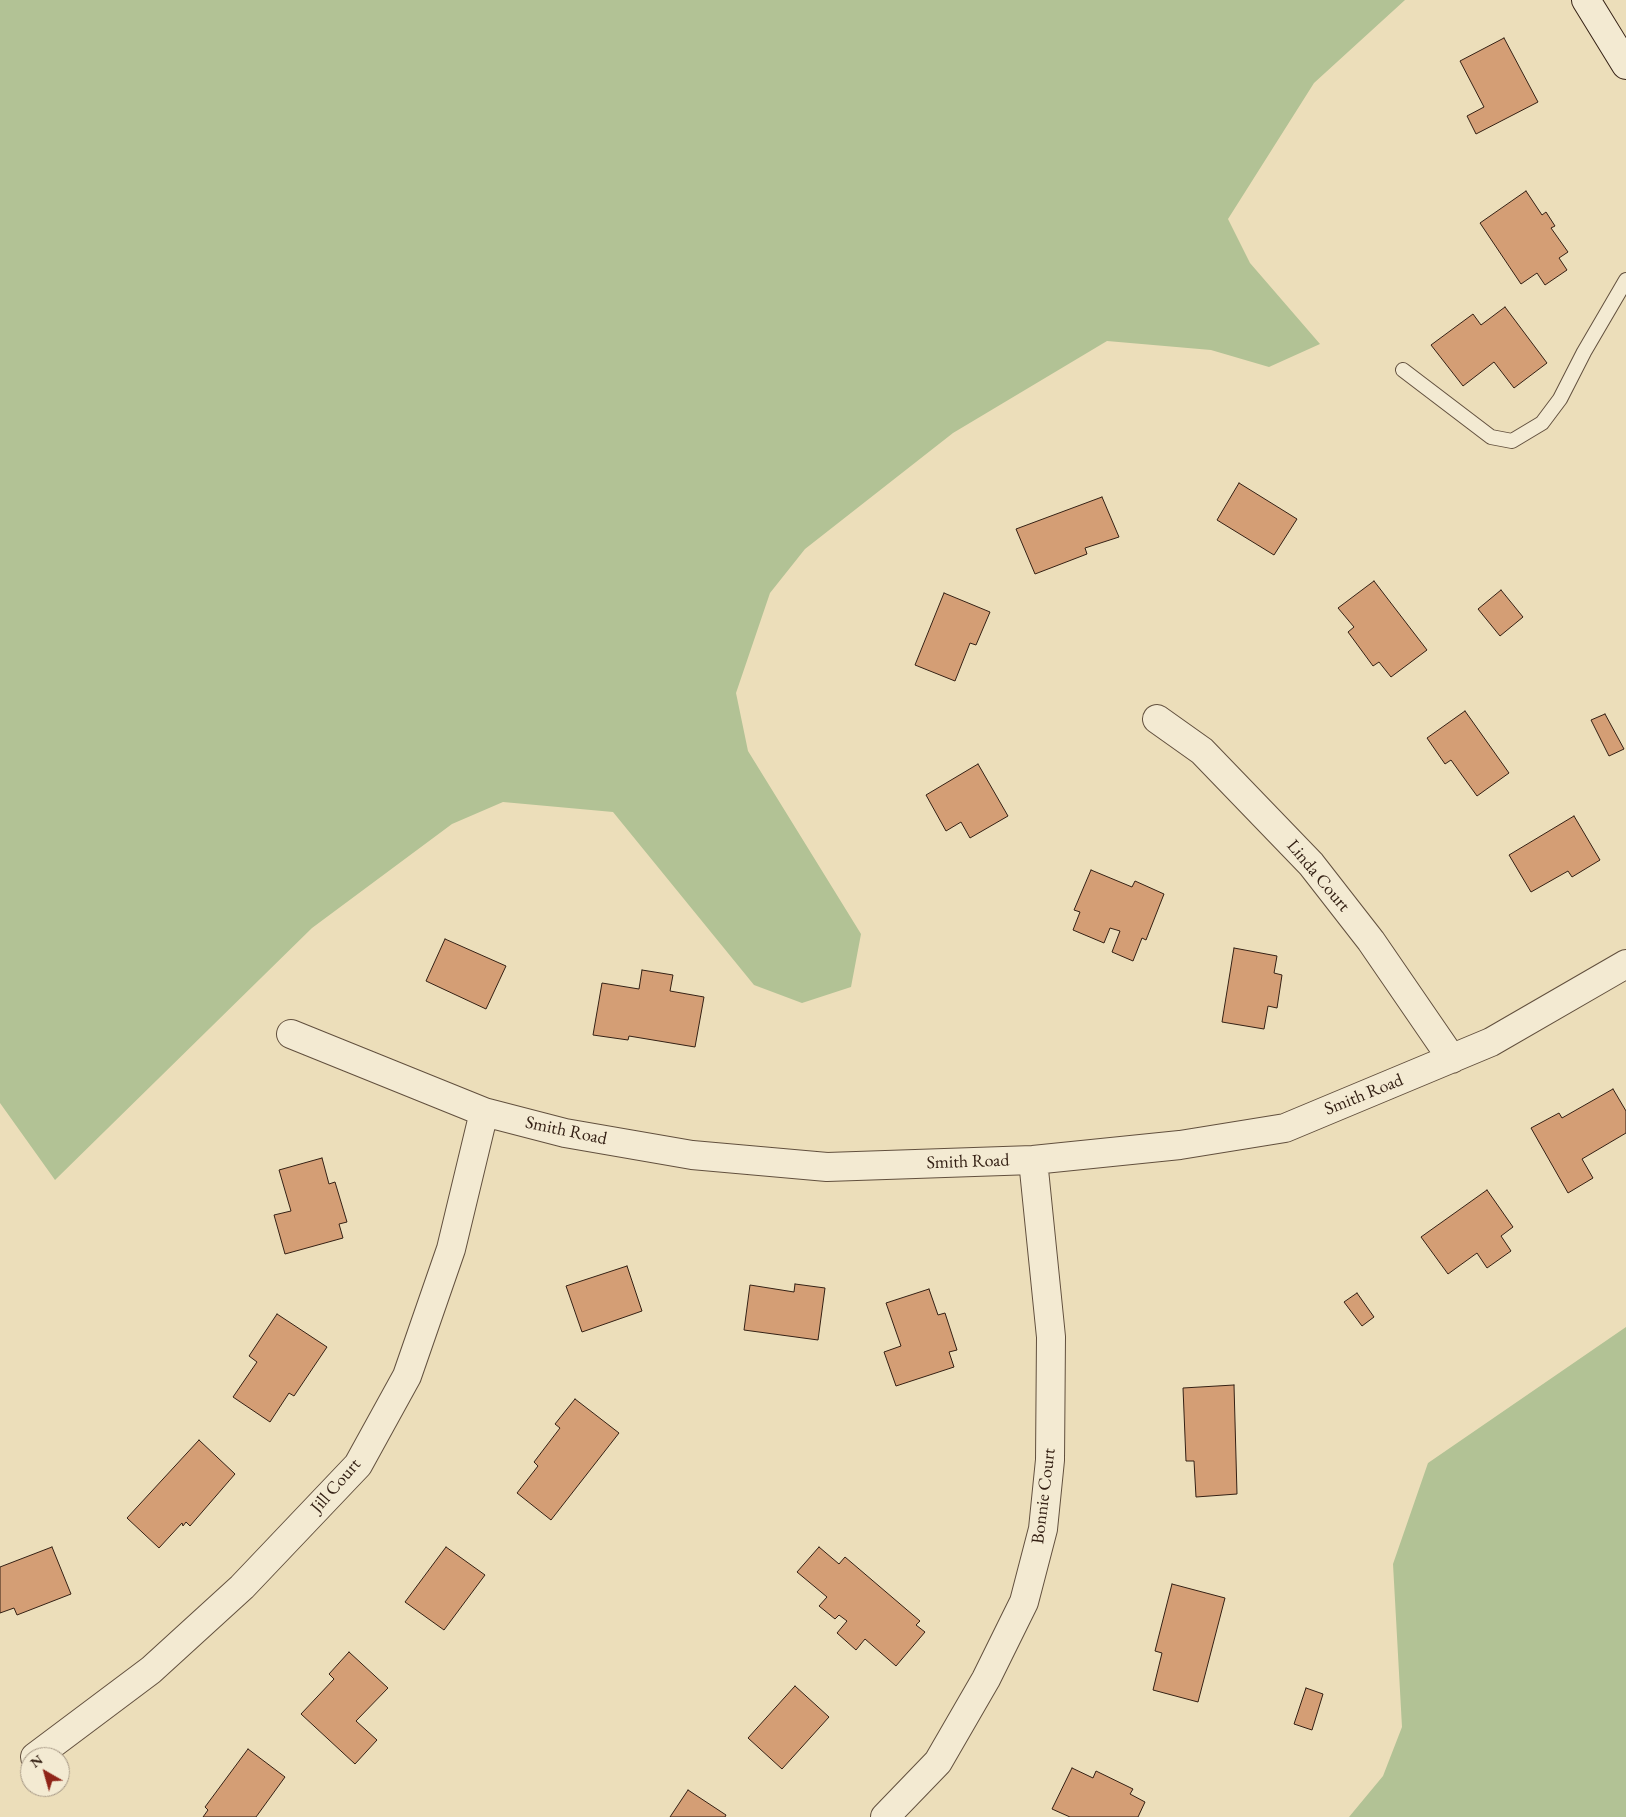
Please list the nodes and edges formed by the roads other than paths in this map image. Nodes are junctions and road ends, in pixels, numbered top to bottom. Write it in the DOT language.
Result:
graph roads {
  1 [pos="1586,0"];
  2 [pos="1626,65"];
  3 [pos="1626,280"];
  4 [pos="1403,370"];
  5 [pos="1157,718"];
  6 [pos="1626,964"];
  7 [pos="290,1034"];
  8 [pos="1452,1059"];
  9 [pos="484,1112"];
  10 [pos="1033,1160"];
  11 [pos="48,1747"];
  12 [pos="885,1817"];
  1 -- 2 [label="street"];
  3 -- 4 [label="lane"];
  5 -- 8 [label="street, Linda Court"];
  6 -- 8 [label="street, Smith Road"];
  7 -- 9 [label="street, Smith Road"];
  8 -- 10 [label="street, Smith Road"];
  9 -- 10 [label="street, Smith Road"];
  9 -- 11 [label="street, Jill Court"];
  10 -- 12 [label="street, Bonnie Court"];
}
